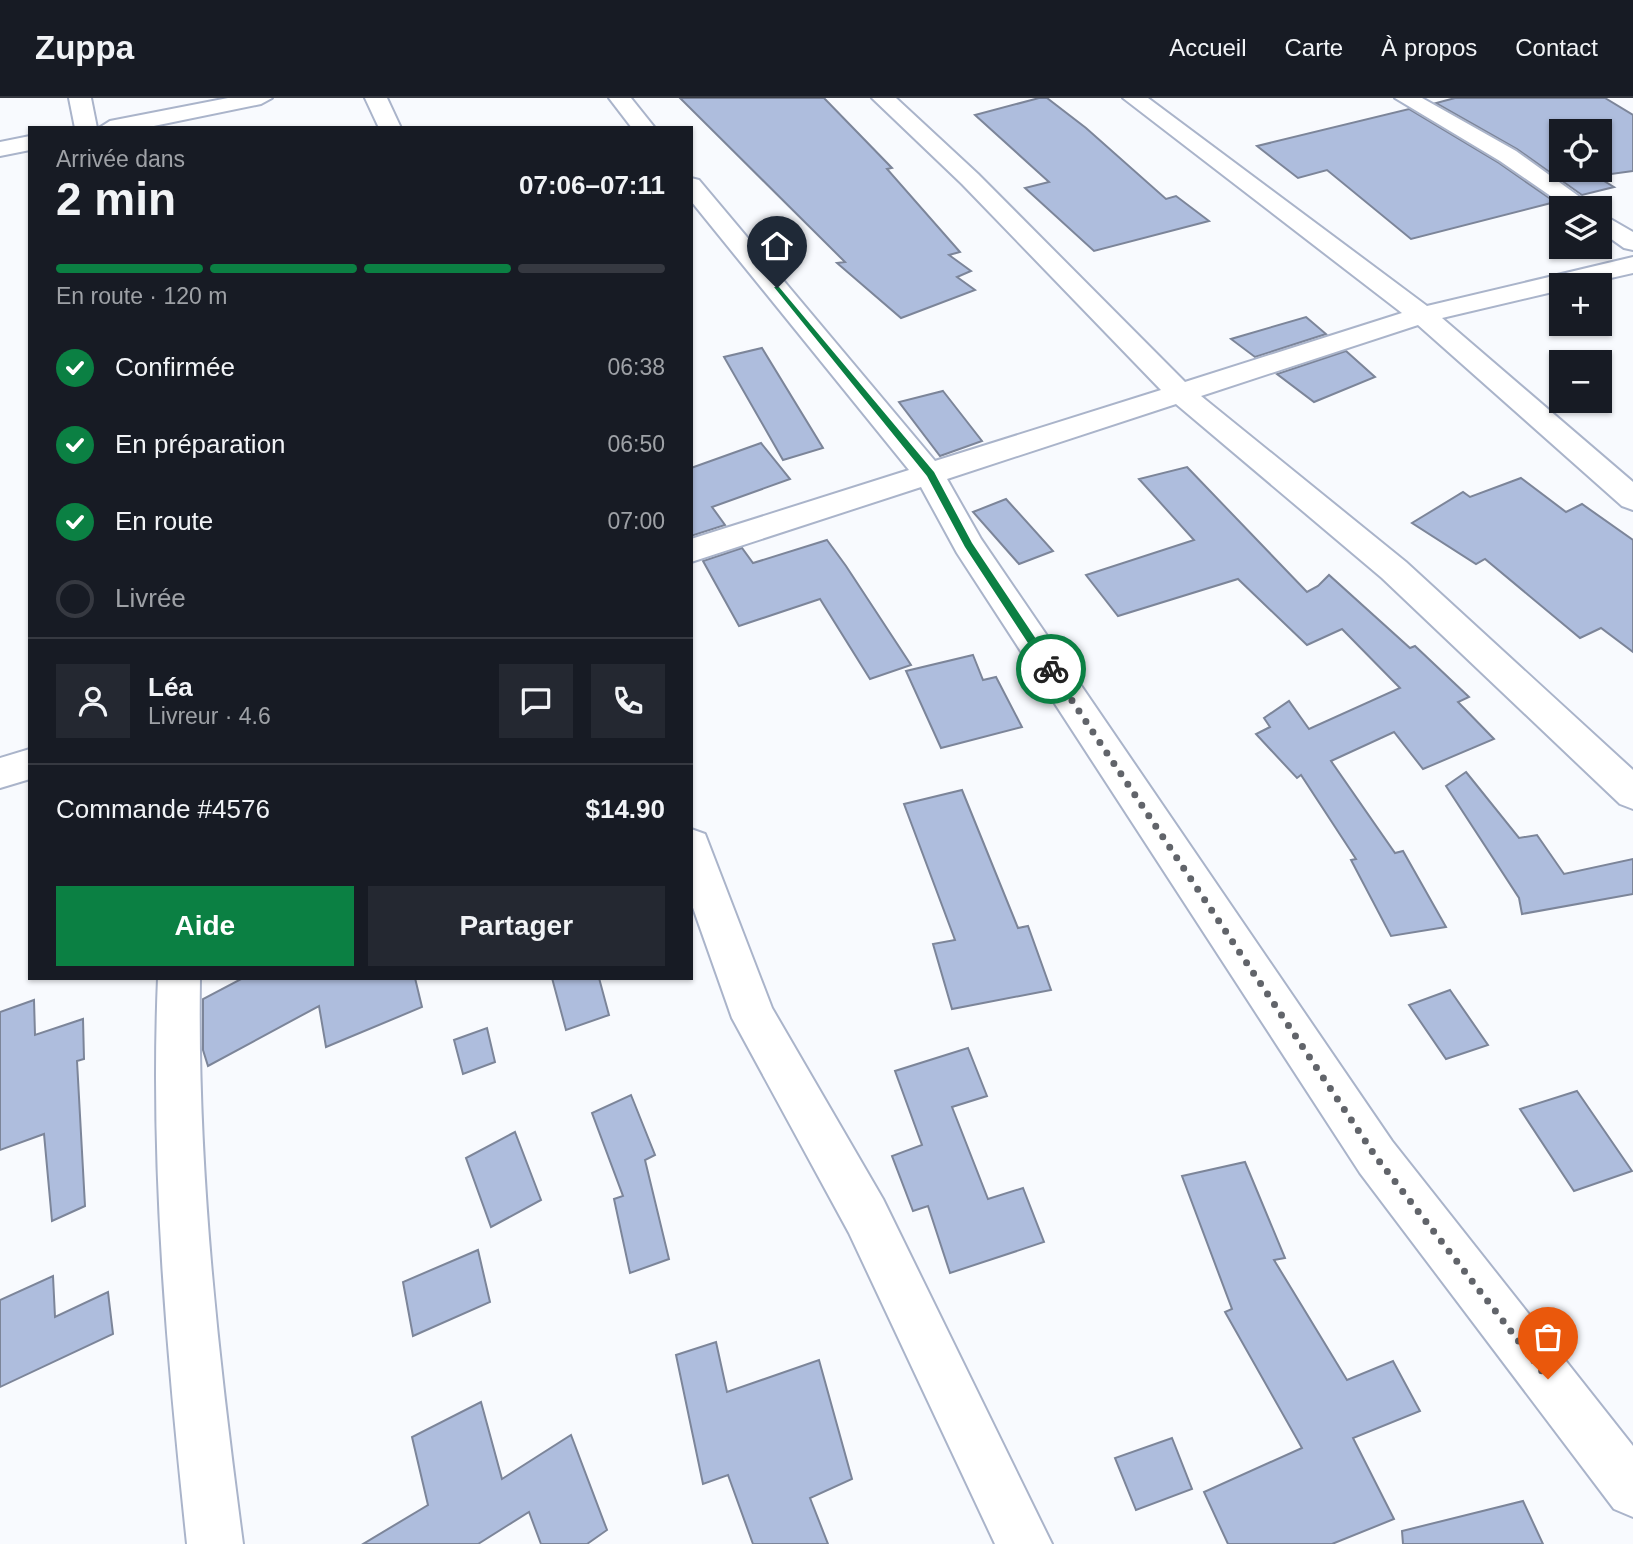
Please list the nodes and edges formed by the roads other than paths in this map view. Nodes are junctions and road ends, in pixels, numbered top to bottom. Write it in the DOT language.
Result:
graph roads {
  1 [pos="80,98"];
  2 [pos="261,98"];
  3 [pos="376,98"];
  4 [pos="620,98"];
  5 [pos="883,98"];
  6 [pos="1134,98"];
  7 [pos="1406,98"];
  8 [pos="86,126"];
  9 [pos="120,126"];
  10 [pos="389,126"];
  11 [pos="642,126"];
  12 [pos="28,144"];
  13 [pos="0,149"];
  14 [pos="693,187"];
  15 [pos="1566,196"];
  16 [pos="1612,228"];
  17 [pos="1633,243"];
  18 [pos="1633,265"];
  19 [pos="1422,315"];
  20 [pos="1181,394"];
  21 [pos="930,474"];
  22 [pos="1633,499"];
  23 [pos="693,550"];
  24 [pos="28,765"];
  25 [pos="0,773"];
  26 [pos="1633,793"];
  27 [pos="693,851"];
  28 [pos="179,980"];
  29 [pos="1633,1490"];
  30 [pos="215,1544"];
  31 [pos="1024,1544"];
  1 -- 8 [label="street"];
  2 -- 9 [label="street"];
  3 -- 10 [label="street"];
  4 -- 11 [label="street"];
  5 -- 20 [label="street"];
  6 -- 19 [label="street"];
  7 -- 15 [label="street"];
  12 -- 13 [label="street"];
  14 -- 21 [label="street"];
  16 -- 17 [label="street"];
  18 -- 19 [label="street"];
  19 -- 20 [label="street"];
  19 -- 22 [label="street"];
  20 -- 21 [label="street"];
  20 -- 26 [label="street"];
  21 -- 23 [label="street"];
  21 -- 29 [label="street"];
  24 -- 25 [label="street"];
  27 -- 31 [label="street"];
  28 -- 30 [label="street"];
}
